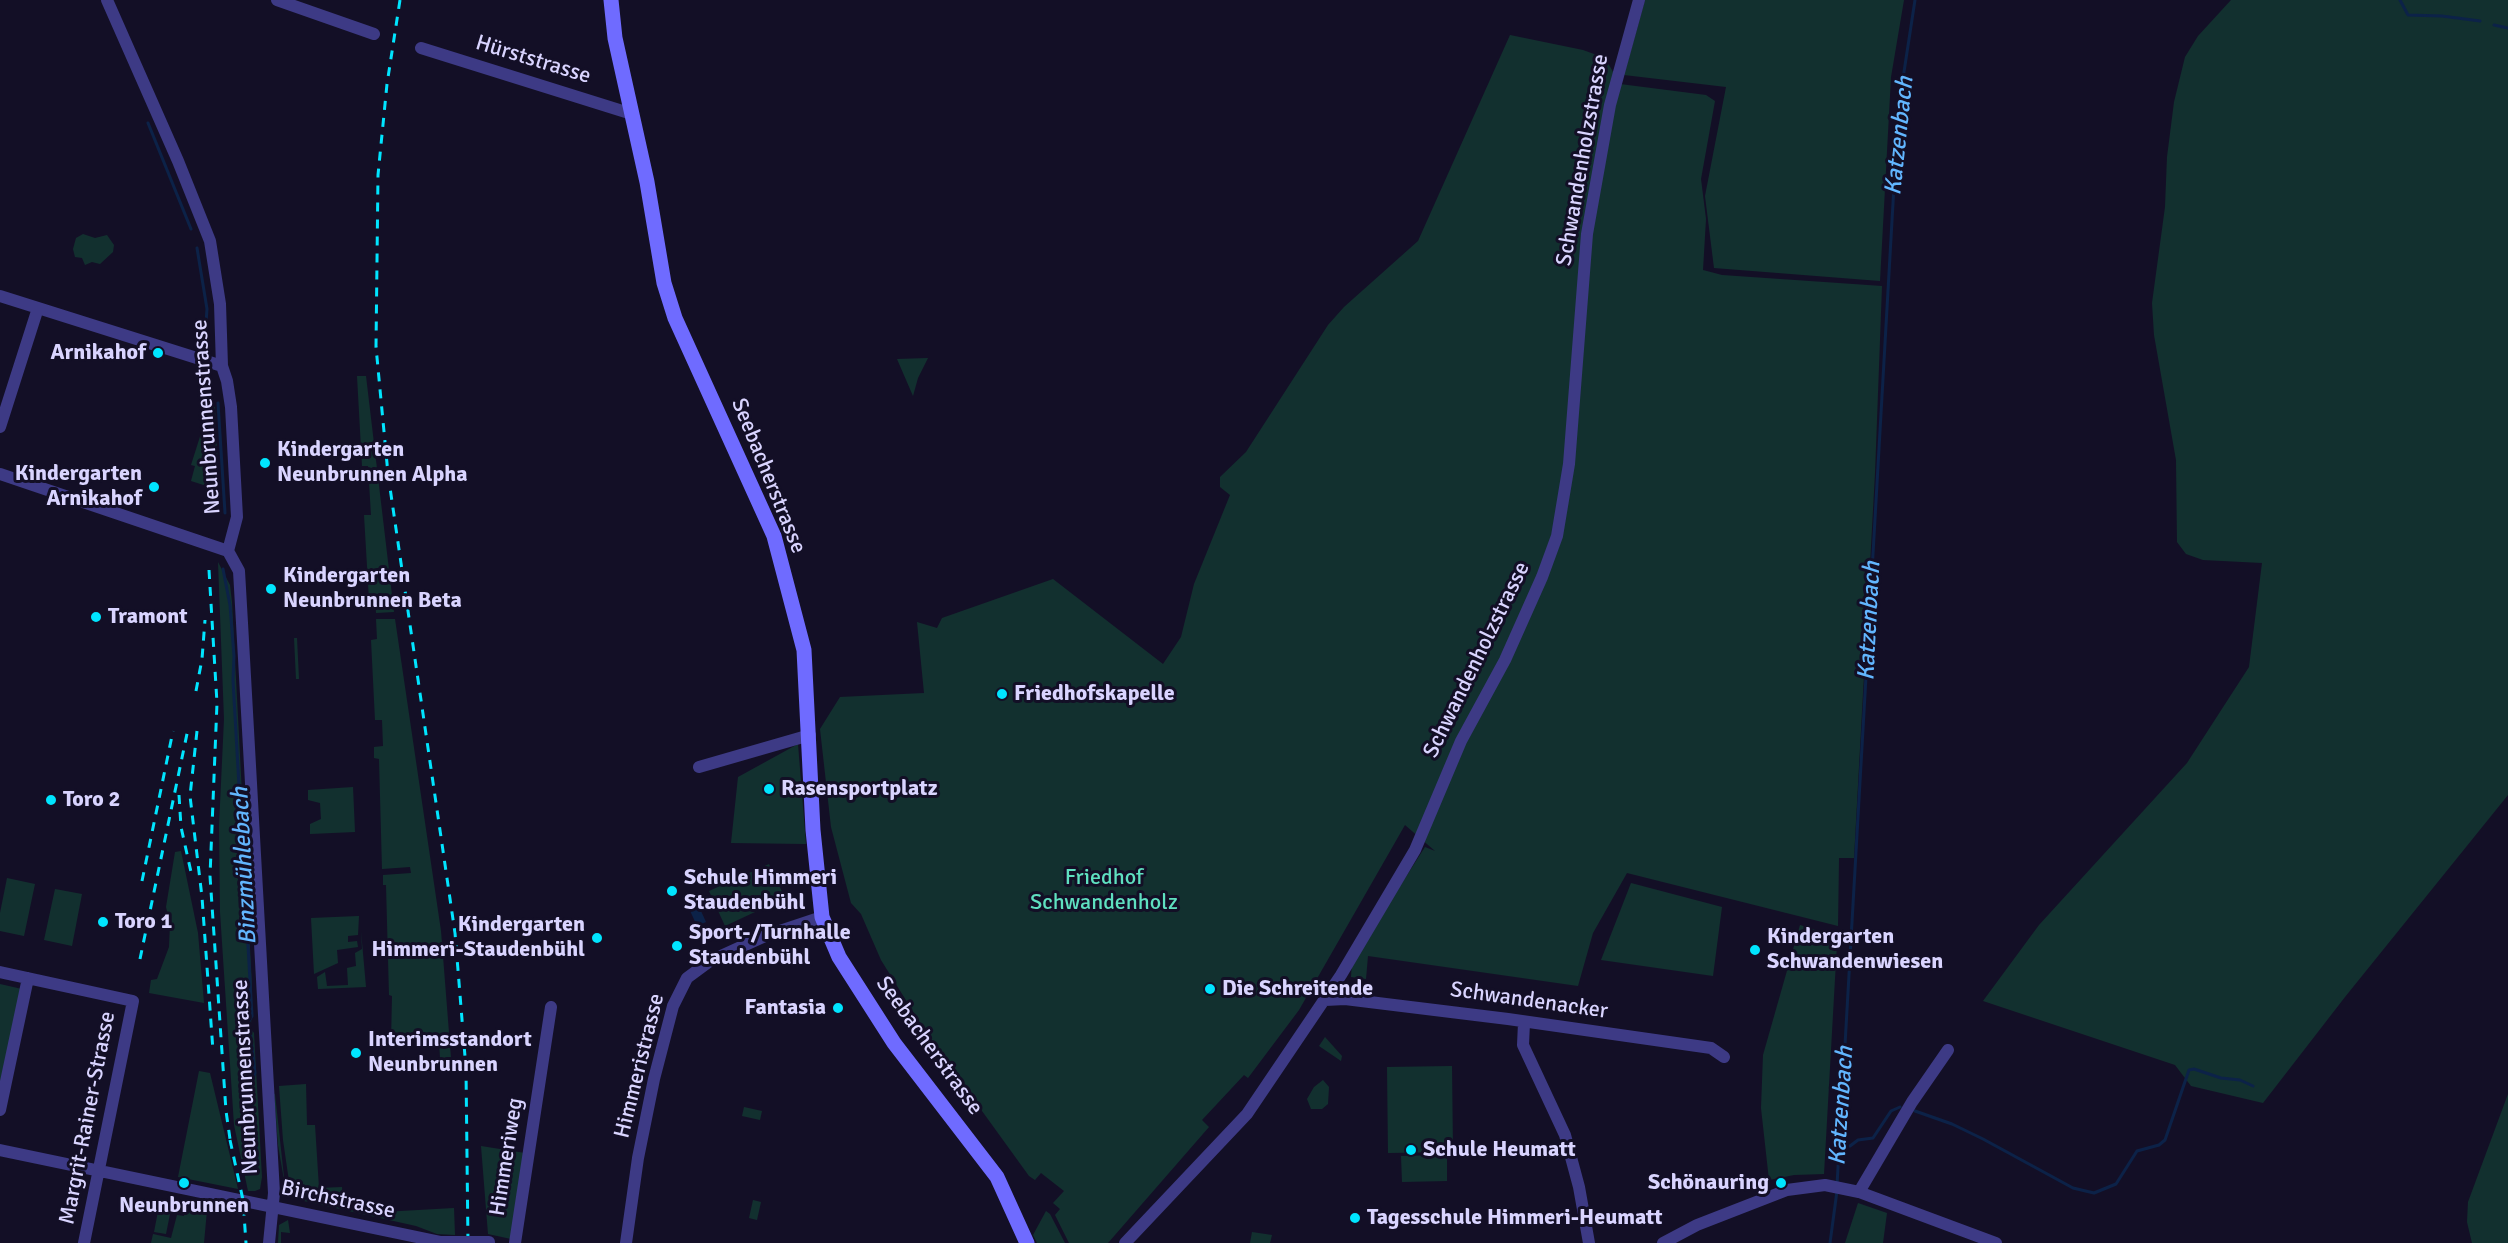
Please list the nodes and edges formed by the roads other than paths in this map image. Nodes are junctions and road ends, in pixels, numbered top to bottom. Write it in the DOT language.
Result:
graph roads {
  1 [pos="107,0"];
  2 [pos="278,0"];
  3 [pos="611,0"];
  4 [pos="1639,0"];
  5 [pos="297,3"];
  6 [pos="374,34"];
  7 [pos="421,48"];
  8 [pos="633,114"];
  9 [pos="0,296"];
  10 [pos="38,308"];
  11 [pos="222,366"];
  12 [pos="0,427"];
  13 [pos="0,474"];
  14 [pos="228,550"];
  15 [pos="810,735"];
  16 [pos="699,767"];
  17 [pos="822,917"];
  18 [pos="0,972"];
  19 [pos="28,978"];
  20 [pos="1325,1000"];
  21 [pos="551,1006"];
  22 [pos="1524,1023"];
  23 [pos="1948,1050"];
  24 [pos="1724,1057"];
  25 [pos="0,1110"];
  26 [pos="0,1150"];
  27 [pos="99,1170"];
  28 [pos="1859,1192"];
  29 [pos="272,1207"];
  30 [pos="1981,1240"];
  31 [pos="441,1242"];
  32 [pos="84,1243"];
  33 [pos="269,1243"];
  34 [pos="490,1243"];
  35 [pos="515,1243"];
  36 [pos="626,1243"];
  37 [pos="1027,1243"];
  38 [pos="1125,1243"];
  39 [pos="1589,1243"];
  40 [pos="1663,1243"];
  41 [pos="1996,1243"];
  1 -- 11 [label="street, Neunbrunnenstrasse"];
  2 -- 5 [label="street"];
  3 -- 8 [label="street, Seebacherstrasse"];
  4 -- 20 [label="street, Schwandenholzstrasse"];
  5 -- 6 [label="street"];
  7 -- 8 [label="street, Hürststrasse"];
  8 -- 15 [label="street, Seebacherstrasse"];
  9 -- 10 [label="street"];
  10 -- 11 [label="street"];
  10 -- 12 [label="street"];
  11 -- 14 [label="street, Neunbrunnenstrasse"];
  13 -- 14 [label="street"];
  14 -- 29 [label="street, Neunbrunnenstrasse"];
  15 -- 16 [label="street"];
  15 -- 17 [label="street, Seebacherstrasse"];
  17 -- 36 [label="street, Himmeristrasse"];
  17 -- 37 [label="street, Seebacherstrasse"];
  18 -- 19 [label="street"];
  19 -- 25 [label="street"];
  19 -- 27 [label="street, Margrit-Rainer-Strasse"];
  20 -- 22 [label="street, Schwandenacker"];
  20 -- 38 [label="street, Schwandenholzstrasse"];
  21 -- 35 [label="street, Himmeriweg"];
  22 -- 24 [label="street, Schwandenacker"];
  22 -- 39 [label="street"];
  23 -- 28 [label="street"];
  26 -- 27 [label="street, Birchstrasse"];
  27 -- 29 [label="street, Birchstrasse"];
  27 -- 32 [label="street, Margrit-Rainer-Strasse"];
  28 -- 30 [label="street"];
  28 -- 40 [label="street"];
  29 -- 31 [label="street, Birchstrasse"];
  29 -- 33 [label="street, Neunbrunnenstrasse"];
  30 -- 41 [label="street"];
  31 -- 34 [label="street, Birchstrasse, bridge"];
}
